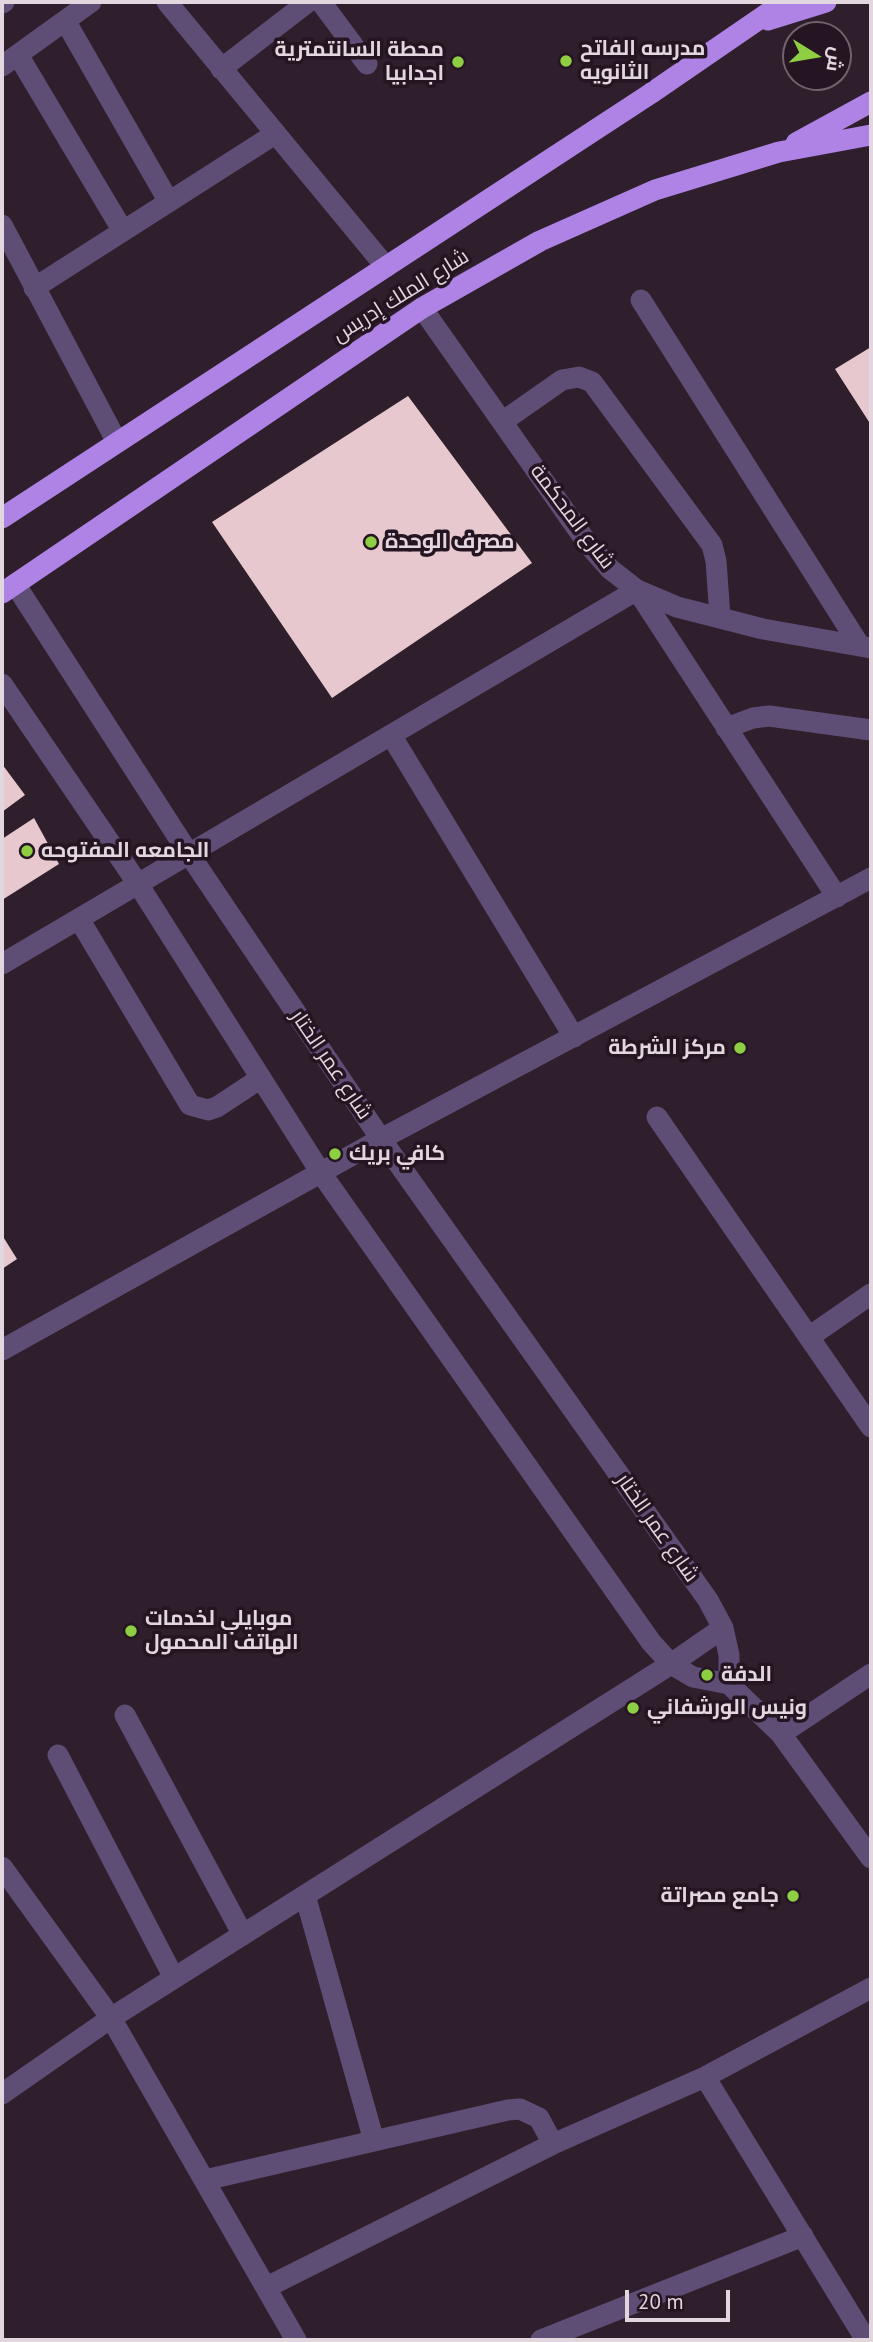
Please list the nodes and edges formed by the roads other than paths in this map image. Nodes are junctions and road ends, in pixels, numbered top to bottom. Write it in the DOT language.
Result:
graph roads {
  1 [pos="91,2"];
  2 [pos="167,2"];
  3 [pos="308,2"];
  4 [pos="321,2"];
  5 [pos="784,2"];
  6 [pos="826,2"];
  7 [pos="66,22"];
  8 [pos="749,26"];
  9 [pos="10,61"];
  10 [pos="367,64"];
  11 [pos="221,69"];
  12 [pos="871,102"];
  13 [pos="275,134"];
  14 [pos="871,135"];
  15 [pos="779,152"];
  16 [pos="169,202"];
  17 [pos="2,225"];
  18 [pos="123,231"];
  19 [pos="386,267"];
  20 [pos="34,288"];
  21 [pos="640,300"];
  22 [pos="422,308"];
  23 [pos="502,422"];
  24 [pos="117,442"];
  25 [pos="2,518"];
  26 [pos="8,589"];
  27 [pos="637,590"];
  28 [pos="720,617"];
  29 [pos="865,647"];
  30 [pos="2,684"];
  31 [pos="726,728"];
  32 [pos="871,730"];
  33 [pos="391,735"];
  34 [pos="189,854"];
  35 [pos="871,878"];
  36 [pos="138,884"];
  37 [pos="837,897"];
  38 [pos="79,919"];
  39 [pos="2,964"];
  40 [pos="574,1037"];
  41 [pos="261,1078"];
  42 [pos="657,1117"];
  43 [pos="381,1139"];
  44 [pos="321,1172"];
  45 [pos="871,1294"];
  46 [pos="809,1337"];
  47 [pos="2,1350"];
  48 [pos="871,1427"];
  49 [pos="723,1628"];
  50 [pos="671,1664"];
  51 [pos="871,1674"];
  52 [pos="729,1684"];
  53 [pos="125,1715"];
  54 [pos="781,1734"];
  55 [pos="58,1755"];
  56 [pos="871,1858"];
  57 [pos="2,1867"];
  58 [pos="305,1895"];
  59 [pos="243,1934"];
  60 [pos="174,1978"];
  61 [pos="871,1988"];
  62 [pos="111,2018"];
  63 [pos="705,2077"];
  64 [pos="2,2094"];
  65 [pos="374,2141"];
  66 [pos="553,2144"];
  67 [pos="205,2180"];
  68 [pos="803,2236"];
  69 [pos="267,2287"];
  70 [pos="296,2340"];
  71 [pos="541,2340"];
  72 [pos="866,2340"];
  1 -- 7 [label="street"];
  2 -- 11 [label="street"];
  3 -- 11 [label="street"];
  4 -- 10 [label="street"];
  5 -- 8 [label="highway, شارع الملك إدريس"];
  6 -- 8 [label="highway"];
  7 -- 9 [label="street"];
  7 -- 16 [label="street"];
  8 -- 19 [label="highway, شارع الملك إدريس"];
  9 -- 18 [label="street"];
  11 -- 13 [label="street"];
  12 -- 15 [label="highway"];
  13 -- 16 [label="street"];
  13 -- 19 [label="street"];
  14 -- 15 [label="highway, شارع الملك إدريس"];
  15 -- 22 [label="highway, شارع الملك إدريس"];
  16 -- 18 [label="street"];
  17 -- 20 [label="street"];
  18 -- 20 [label="street"];
  19 -- 24 [label="highway, شارع الملك إدريس"];
  20 -- 24 [label="street"];
  21 -- 29 [label="street"];
  22 -- 23 [label="street, شارع المحكمة"];
  22 -- 26 [label="highway, شارع الملك إدريس"];
  23 -- 27 [label="street, شارع المحكمة"];
  23 -- 28 [label="street"];
  24 -- 25 [label="highway, شارع الملك إدريس"];
  26 -- 34 [label="street, شارع عمر الختار"];
  27 -- 28 [label="street, شارع المحكمة"];
  27 -- 31 [label="street"];
  27 -- 33 [label="street"];
  28 -- 29 [label="street, شارع المحكمة"];
  30 -- 36 [label="street"];
  31 -- 32 [label="street"];
  31 -- 37 [label="street"];
  33 -- 34 [label="street"];
  33 -- 40 [label="street"];
  34 -- 36 [label="street"];
  34 -- 43 [label="street, شارع عمر الختار"];
  35 -- 37 [label="street"];
  36 -- 38 [label="street"];
  36 -- 41 [label="street"];
  37 -- 40 [label="street"];
  38 -- 39 [label="street"];
  38 -- 41 [label="street"];
  40 -- 43 [label="street"];
  41 -- 44 [label="street"];
  42 -- 46 [label="street"];
  43 -- 44 [label="street"];
  43 -- 49 [label="street, شارع عمر الختار"];
  44 -- 47 [label="street"];
  44 -- 50 [label="street"];
  45 -- 46 [label="street"];
  46 -- 48 [label="street"];
  49 -- 50 [label="street"];
  49 -- 52 [label="street, شارع عمر الختار"];
  50 -- 52 [label="street"];
  50 -- 58 [label="street"];
  51 -- 54 [label="street"];
  52 -- 54 [label="street"];
  53 -- 59 [label="street"];
  54 -- 56 [label="street"];
  55 -- 60 [label="street"];
  57 -- 62 [label="street"];
  58 -- 59 [label="street"];
  58 -- 65 [label="street"];
  59 -- 60 [label="street"];
  60 -- 62 [label="street"];
  61 -- 63 [label="street"];
  62 -- 64 [label="street"];
  62 -- 67 [label="street"];
  63 -- 66 [label="street"];
  63 -- 68 [label="street"];
  65 -- 66 [label="street"];
  65 -- 67 [label="street"];
  66 -- 69 [label="street"];
  67 -- 69 [label="street"];
  68 -- 71 [label="street"];
  68 -- 72 [label="street"];
  69 -- 70 [label="street"];
}
